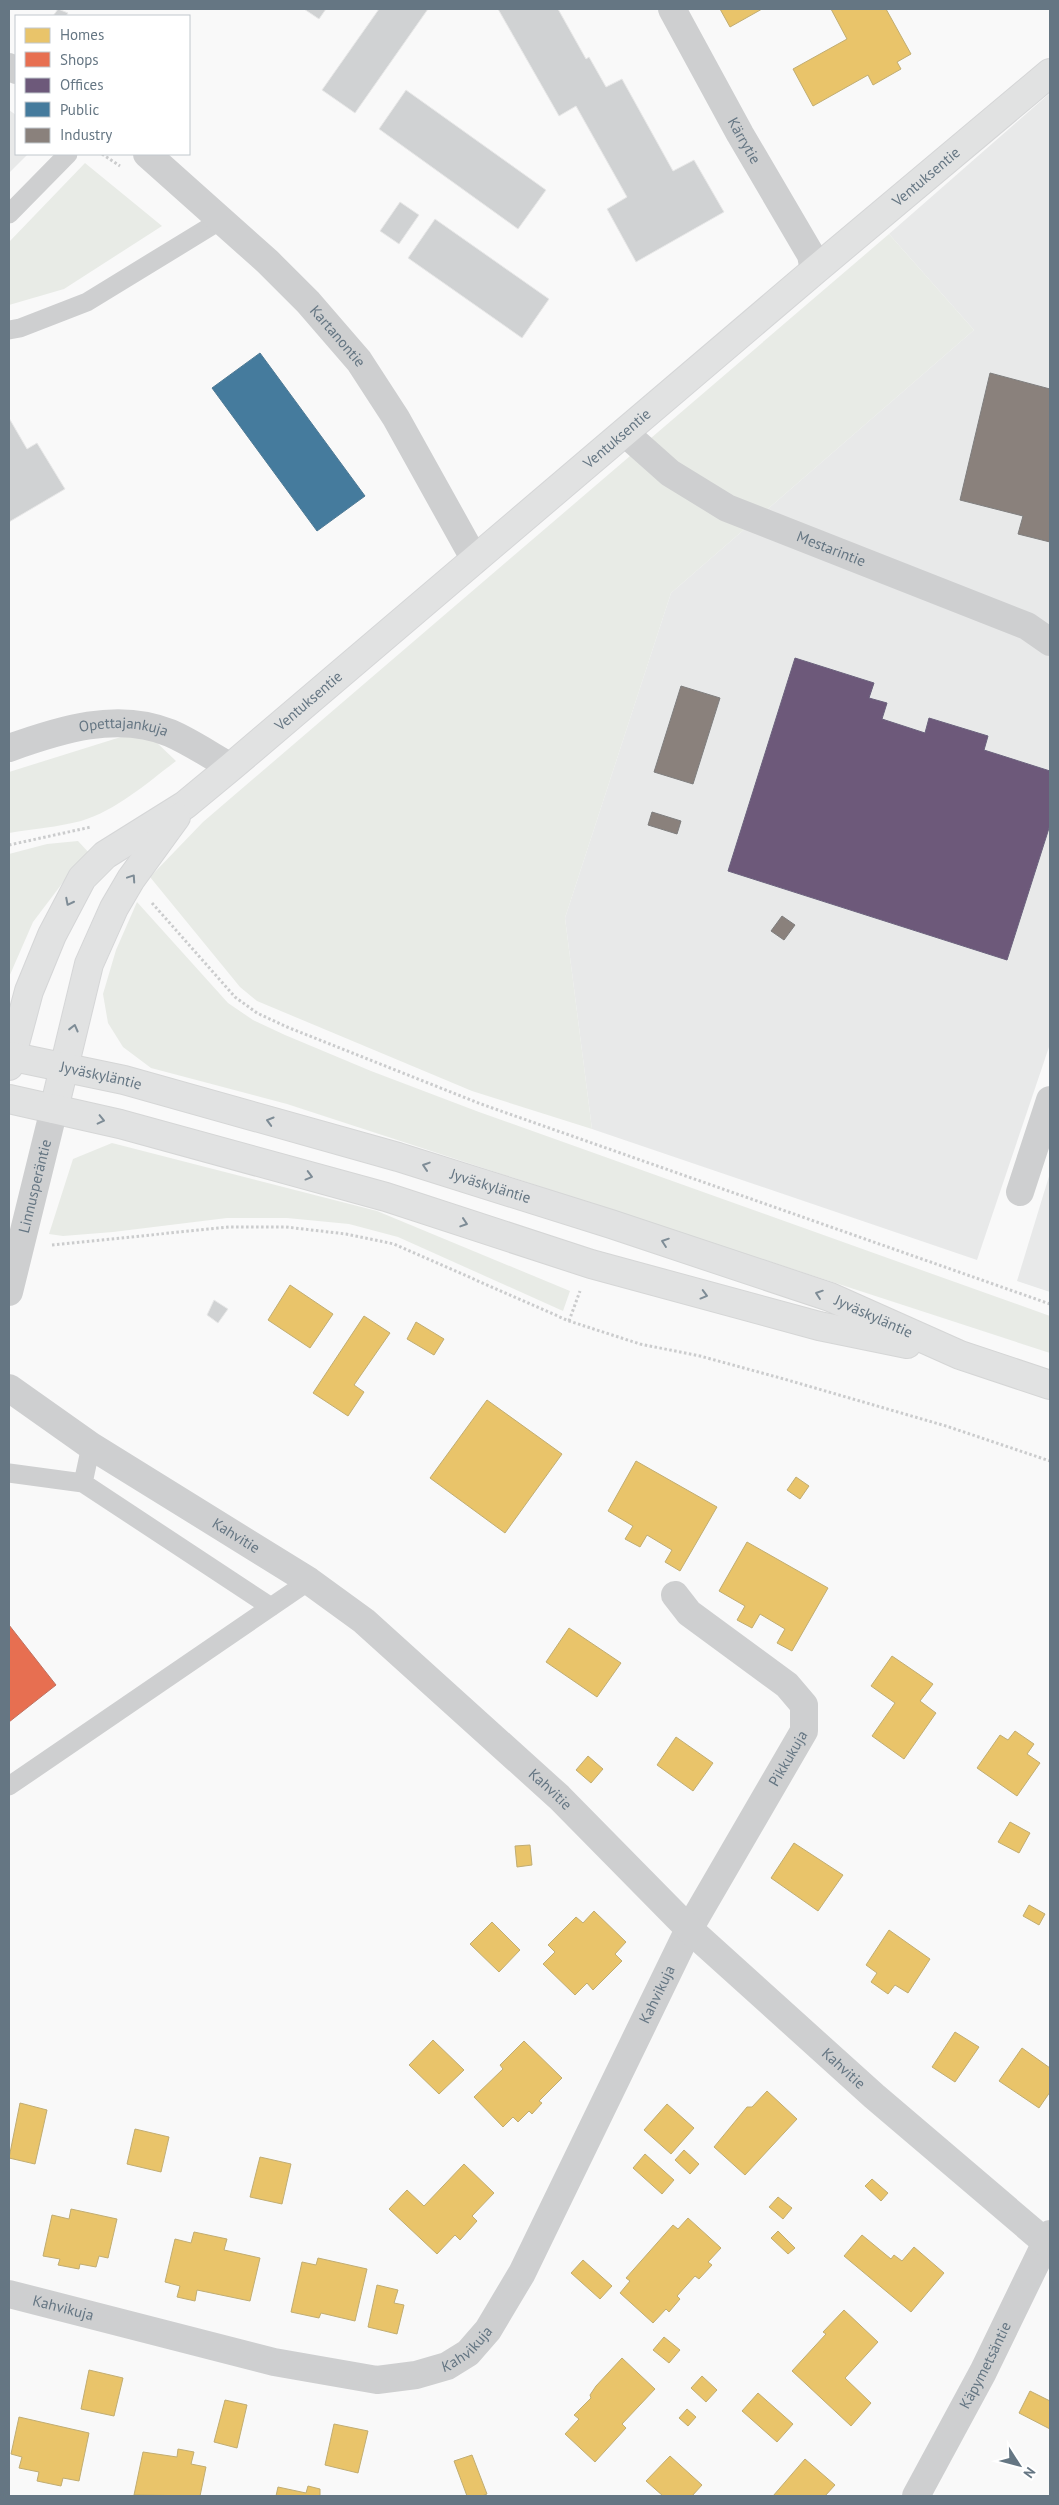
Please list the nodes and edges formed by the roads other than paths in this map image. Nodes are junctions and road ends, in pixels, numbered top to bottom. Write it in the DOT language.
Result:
graph roads {
  1 [pos="672,9"];
  2 [pos="1050,73"];
  3 [pos="67,155"];
  4 [pos="136,162"];
  5 [pos="9,214"];
  6 [pos="221,220"];
  7 [pos="814,271"];
  8 [pos="9,330"];
  9 [pos="625,433"];
  10 [pos="475,560"];
  11 [pos="1050,642"];
  12 [pos="9,748"];
  13 [pos="231,767"];
  14 [pos="185,805"];
  15 [pos="10,1059"];
  16 [pos="65,1067"];
  17 [pos="9,1099"];
  18 [pos="1050,1100"];
  19 [pos="54,1109"];
  20 [pos="1020,1192"];
  21 [pos="9,1292"];
  22 [pos="960,1354"];
  23 [pos="1050,1385"];
  24 [pos="9,1388"];
  25 [pos="91,1446"];
  26 [pos="9,1472"];
  27 [pos="83,1483"];
  28 [pos="309,1581"];
  29 [pos="675,1595"];
  30 [pos="271,1607"];
  31 [pos="9,1786"];
  32 [pos="689,1929"];
  33 [pos="1049,2241"];
  34 [pos="9,2294"];
  35 [pos="916,2496"];
  1 -- 7 [label="street, Kärrytie"];
  2 -- 7 [label="main road, Ventuksentie"];
  3 -- 5 [label="lane"];
  4 -- 6 [label="street, Kartanontie"];
  6 -- 8 [label="lane"];
  6 -- 10 [label="street, Kartanontie"];
  7 -- 9 [label="main road, Ventuksentie"];
  9 -- 10 [label="main road, Ventuksentie"];
  9 -- 11 [label="street, Mestarintie"];
  10 -- 13 [label="main road, Ventuksentie"];
  12 -- 13 [label="street, Opettajankuja"];
  13 -- 14 [label="main road, Ventuksentie"];
  14 -- 15 [label="main road, Ventuksentie, one-way"];
  16 -- 14 [label="main road, Ventuksentie, one-way"];
  15 -- 16 [label="main road, Jyväskyläntie"];
  16 -- 19 [label="main road, Ventuksentie"];
  22 -- 16 [label="main road, Jyväskyläntie, one-way"];
  17 -- 19 [label="main road, Jyväskyläntie"];
  18 -- 20 [label="street"];
  19 -- 21 [label="street, Linnusperäntie"];
  19 -- 22 [label="main road, Jyväskyläntie, one-way"];
  22 -- 23 [label="main road, Jyväskyläntie"];
  24 -- 25 [label="street, Kahvitie"];
  25 -- 27 [label="lane"];
  25 -- 28 [label="street, Kahvitie"];
  26 -- 27 [label="lane"];
  27 -- 30 [label="lane"];
  28 -- 30 [label="lane"];
  28 -- 32 [label="street, Kahvitie"];
  29 -- 32 [label="street, Pikkukuja"];
  30 -- 31 [label="lane"];
  32 -- 33 [label="street, Kahvitie"];
  32 -- 34 [label="street, Kahvikuja"];
  33 -- 35 [label="street, Käpymetsäntie"];
}
